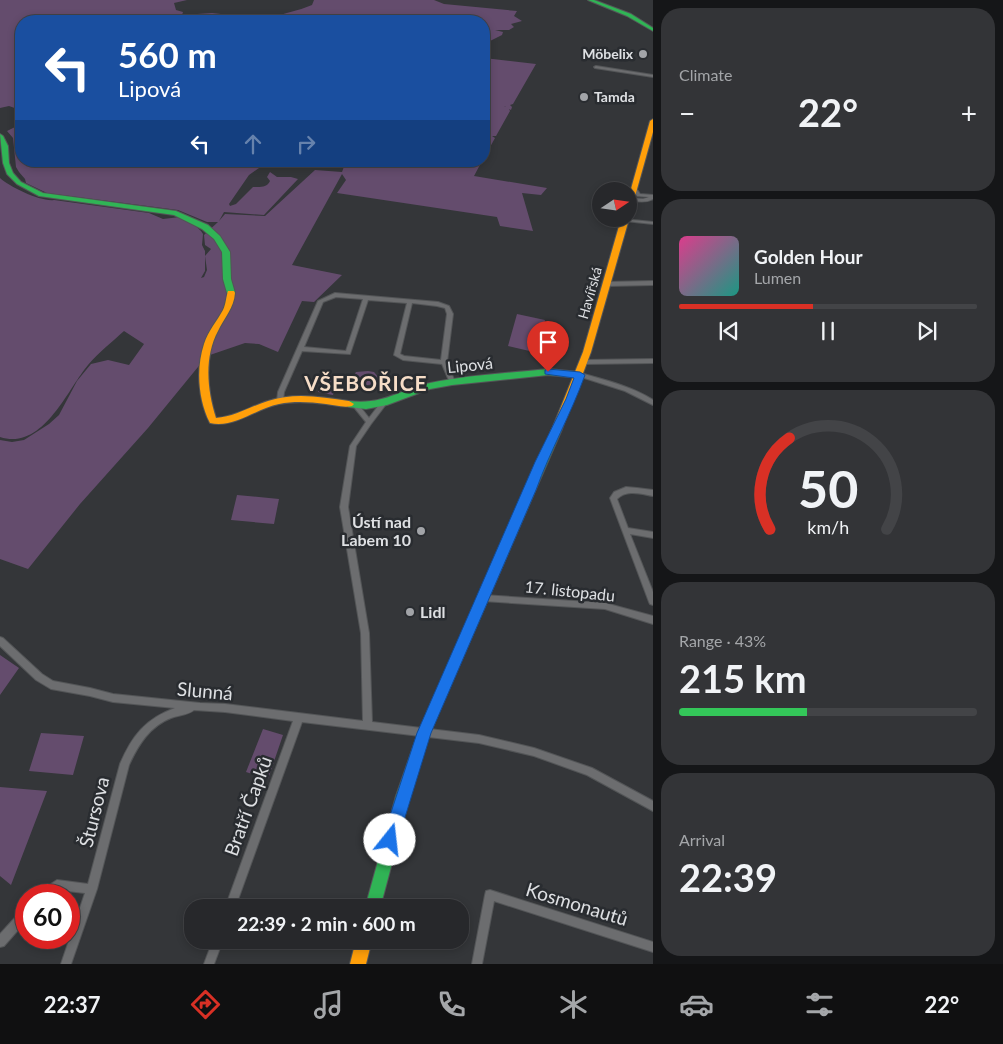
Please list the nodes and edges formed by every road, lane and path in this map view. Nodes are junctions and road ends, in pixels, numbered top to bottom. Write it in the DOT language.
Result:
graph roads {
  1 [pos="590,0"];
  2 [pos="653,30"];
  3 [pos="596,67"];
  4 [pos="653,76"];
  5 [pos="653,121"];
  6 [pos="0,136"];
  7 [pos="636,182"];
  8 [pos="638,195"];
  9 [pos="653,196"];
  10 [pos="638,200"];
  11 [pos="638,221"];
  12 [pos="653,224"];
  13 [pos="623,228"];
  14 [pos="653,283"];
  15 [pos="607,284"];
  16 [pos="366,298"];
  17 [pos="410,302"];
  18 [pos="302,349"];
  19 [pos="653,361"];
  20 [pos="444,362"];
  21 [pos="584,362"];
  22 [pos="580,375"];
  23 [pos="452,382"];
  24 [pos="280,401"];
  25 [pos="384,403"];
  26 [pos="653,404"];
  27 [pos="356,406"];
  28 [pos="369,422"];
  29 [pos="653,493"];
  30 [pos="626,530"];
  31 [pos="653,535"];
  32 [pos="643,575"];
  33 [pos="653,577"];
  34 [pos="483,598"];
  35 [pos="653,602"];
  36 [pos="653,620"];
  37 [pos="0,641"];
  38 [pos="200,707"];
  39 [pos="299,717"];
  40 [pos="368,726"];
  41 [pos="424,733"];
  42 [pos="653,806"];
  43 [pos="80,888"];
  44 [pos="92,889"];
  45 [pos="233,899"];
  46 [pos="374,899"];
  47 [pos="15,926"];
  48 [pos="0,942"];
  49 [pos="653,947"];
  50 [pos="215,949"];
  51 [pos="362,949"];
  52 [pos="66,964"];
  53 [pos="209,964"];
  54 [pos="358,964"];
  55 [pos="477,964"];
  1 -- 2 [label="main road"];
  3 -- 4 [label="street"];
  5 -- 7 [label="main road"];
  6 -- 24 [label="main road, Lipová"];
  8 -- 9 [label="street"];
  9 -- 10 [label="street"];
  11 -- 12 [label="street"];
  13 -- 15 [label="main road, Havířská"];
  14 -- 15 [label="street"];
  15 -- 21 [label="main road, Havířská"];
  16 -- 17 [label="street"];
  16 -- 18 [label="street"];
  16 -- 18 [label="street"];
  17 -- 20 [label="street"];
  17 -- 20 [label="street"];
  18 -- 24 [label="street"];
  19 -- 21 [label="street"];
  20 -- 23 [label="street"];
  21 -- 22 [label="main road, Havířská"];
  22 -- 23 [label="main road, Lipová"];
  22 -- 26 [label="street"];
  22 -- 34 [label="main road, Havířská"];
  23 -- 25 [label="main road, Lipová"];
  24 -- 27 [label="main road, Lipová"];
  25 -- 27 [label="main road, Lipová"];
  25 -- 28 [label="street"];
  27 -- 28 [label="street"];
  28 -- 40 [label="street"];
  29 -- 30 [label="street"];
  30 -- 31 [label="street"];
  30 -- 32 [label="street"];
  32 -- 33 [label="street"];
  32 -- 35 [label="street"];
  34 -- 36 [label="street, 17. listopadu"];
  34 -- 41 [label="main road, Havířská"];
  37 -- 38 [label="street, Slunná"];
  38 -- 39 [label="street, Slunná"];
  38 -- 44 [label="street, Štursova"];
  39 -- 40 [label="street, Slunná"];
  39 -- 45 [label="street, Bratří Čapků"];
  40 -- 41 [label="street, Slunná"];
  41 -- 42 [label="street, Slunná"];
  41 -- 46 [label="main road, Havířská"];
  43 -- 44 [label="street"];
  44 -- 52 [label="street, Štursova"];
  47 -- 48 [label="street"];
  49 -- 55 [label="street, Kosmonautů"];
  50 -- 53 [label="street"];
  51 -- 54 [label="main road"];
}
